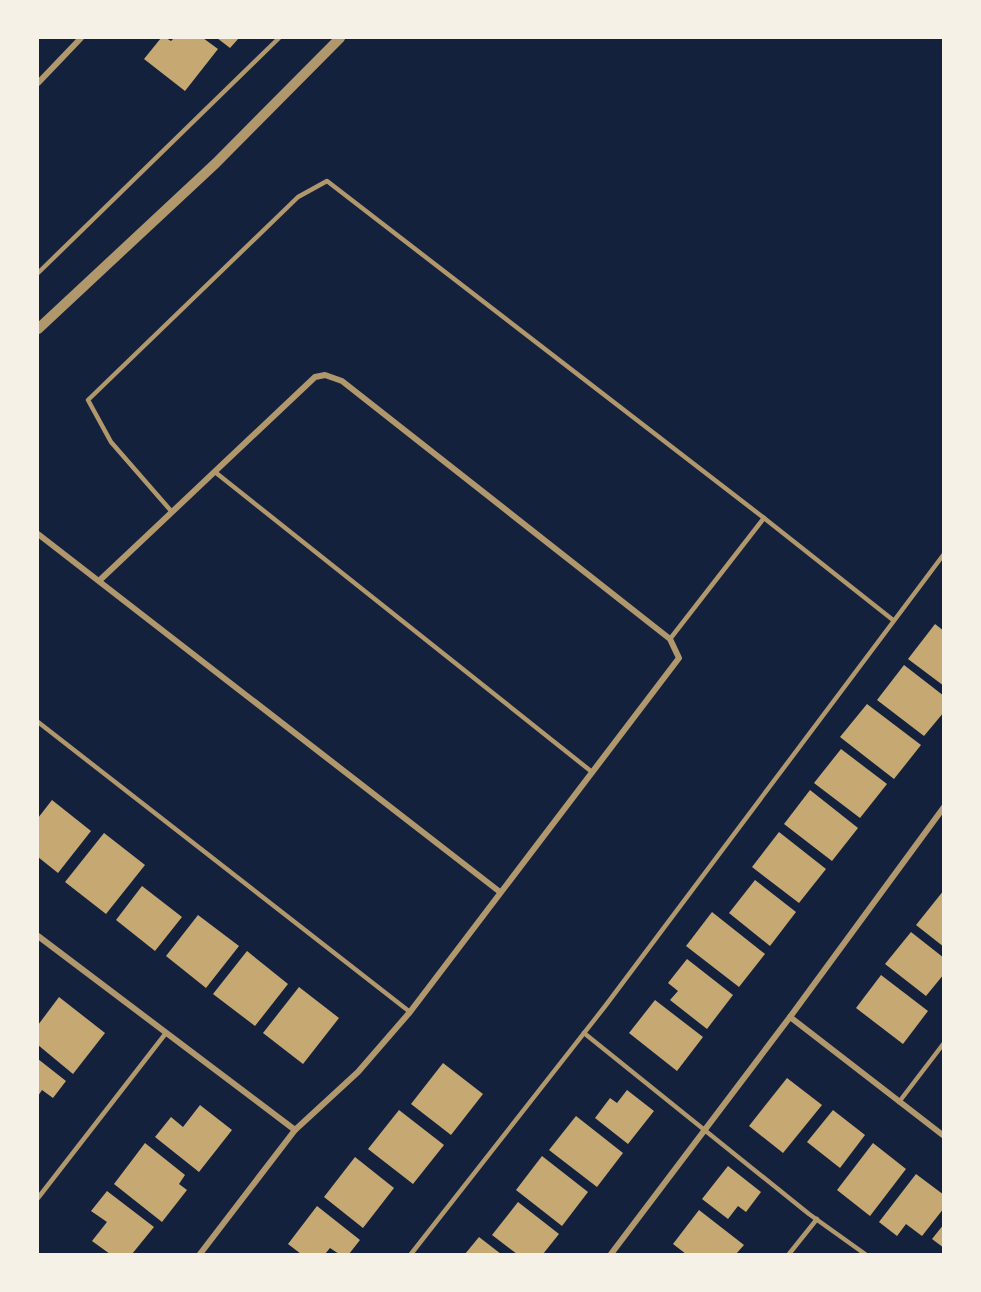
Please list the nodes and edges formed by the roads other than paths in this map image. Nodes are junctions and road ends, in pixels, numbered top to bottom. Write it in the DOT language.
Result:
graph roads {
  1 [pos="81,38"];
  2 [pos="279,38"];
  3 [pos="340,38"];
  4 [pos="38,83"];
  5 [pos="38,273"];
  6 [pos="38,329"];
  7 [pos="215,472"];
  8 [pos="172,512"];
  9 [pos="764,518"];
  10 [pos="40,536"];
  11 [pos="38,545"];
  12 [pos="944,554"];
  13 [pos="100,580"];
  14 [pos="893,620"];
  15 [pos="670,639"];
  16 [pos="38,722"];
  17 [pos="592,772"];
  18 [pos="944,807"];
  19 [pos="500,892"];
  20 [pos="38,936"];
  21 [pos="410,1012"];
  22 [pos="790,1017"];
  23 [pos="166,1033"];
  24 [pos="584,1033"];
  25 [pos="944,1043"];
  26 [pos="899,1102"];
  27 [pos="295,1130"];
  28 [pos="704,1131"];
  29 [pos="944,1136"];
  30 [pos="38,1198"];
  31 [pos="817,1219"];
  32 [pos="200,1254"];
  33 [pos="411,1254"];
  34 [pos="610,1254"];
  35 [pos="789,1254"];
  36 [pos="865,1254"];
  1 -- 4 [label="street"];
  2 -- 5 [label="lane"];
  3 -- 6 [label="street"];
  7 -- 8 [label="street"];
  7 -- 15 [label="street"];
  7 -- 17 [label="lane"];
  8 -- 9 [label="lane"];
  8 -- 13 [label="street"];
  9 -- 14 [label="lane"];
  9 -- 15 [label="lane"];
  10 -- 11 [label="lane"];
  10 -- 13 [label="street"];
  12 -- 14 [label="lane"];
  13 -- 19 [label="street"];
  14 -- 24 [label="lane"];
  15 -- 17 [label="street"];
  16 -- 21 [label="lane"];
  17 -- 19 [label="street"];
  18 -- 22 [label="street"];
  19 -- 21 [label="street"];
  20 -- 23 [label="street"];
  21 -- 27 [label="street"];
  22 -- 26 [label="street"];
  22 -- 28 [label="street"];
  23 -- 27 [label="street"];
  23 -- 30 [label="lane"];
  24 -- 28 [label="lane"];
  24 -- 33 [label="lane"];
  25 -- 26 [label="lane"];
  26 -- 29 [label="street"];
  27 -- 32 [label="street"];
  28 -- 31 [label="lane"];
  28 -- 34 [label="street"];
  31 -- 35 [label="lane"];
  31 -- 36 [label="lane"];
}
